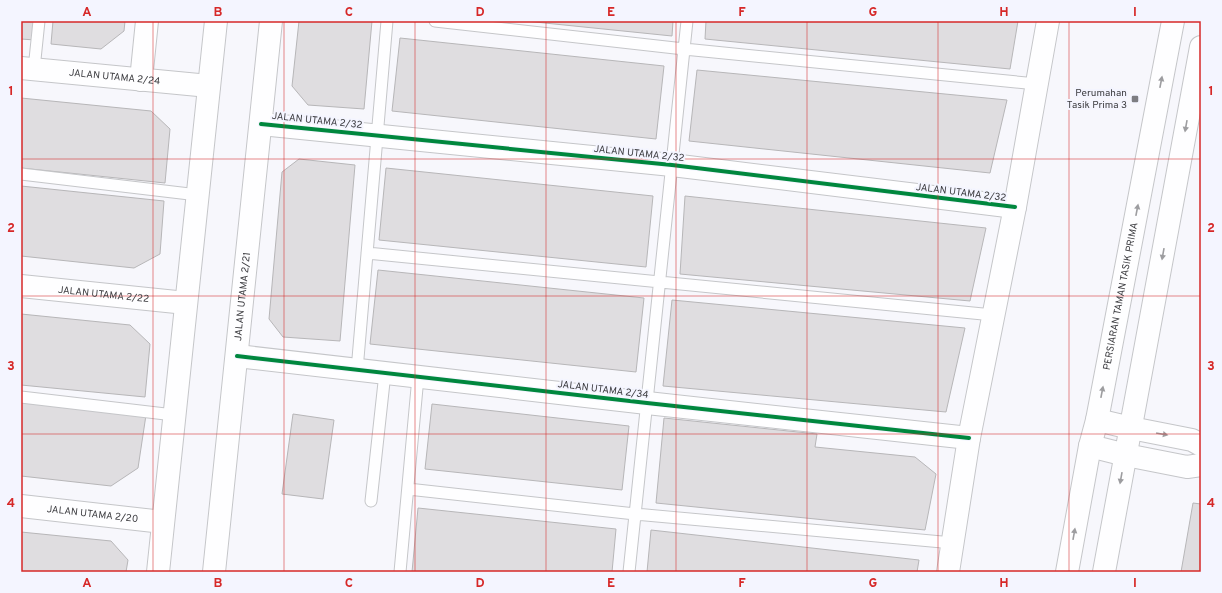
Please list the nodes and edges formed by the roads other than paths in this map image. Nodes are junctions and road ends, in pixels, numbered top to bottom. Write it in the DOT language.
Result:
graph roads {
  1 [pos="39,21"];
  2 [pos="147,21"];
  3 [pos="216,21"];
  4 [pos="271,21"];
  5 [pos="388,21"];
  6 [pos="435,21"];
  7 [pos="687,21"];
  8 [pos="1048,21"];
  9 [pos="1173,21"];
  10 [pos="1201,47"];
  11 [pos="684,49"];
  12 [pos="27,69"];
  13 [pos="141,80"];
  14 [pos="1037,84"];
  15 [pos="209,86"];
  16 [pos="261,124"];
  17 [pos="377,136"];
  18 [pos="672,165"];
  19 [pos="21,174"];
  20 [pos="198,195"];
  21 [pos="1015,207"];
  22 [pos="367,253"];
  23 [pos="659,282"];
  24 [pos="21,286"];
  25 [pos="186,303"];
  26 [pos="993,315"];
  27 [pos="236,356"];
  28 [pos="356,370"];
  29 [pos="385,373"];
  30 [pos="418,377"];
  31 [pos="21,397"];
  32 [pos="647,403"];
  33 [pos="174,415"];
  34 [pos="1097,420"];
  35 [pos="1131,428"];
  36 [pos="969,438"];
  37 [pos="1201,445"];
  38 [pos="1090,446"];
  39 [pos="1126,455"];
  40 [pos="1201,465"];
  41 [pos="408,489"];
  42 [pos="371,501"];
  43 [pos="21,506"];
  44 [pos="635,514"];
  45 [pos="163,522"];
  46 [pos="952,543"];
  47 [pos="158,572"];
  48 [pos="214,572"];
  49 [pos="400,572"];
  50 [pos="629,572"];
  51 [pos="948,572"];
  52 [pos="1067,572"];
  53 [pos="1104,572"];
  1 -- 12 [label="lane"];
  2 -- 13 [label="street"];
  3 -- 15 [label="street"];
  4 -- 16 [label="street, JALAN UTAMA 2/21"];
  5 -- 17 [label="lane"];
  6 -- 11 [label="lane"];
  7 -- 11 [label="lane"];
  8 -- 14 [label="street"];
  34 -- 9 [label="street, PERSIARAN TAMAN TASIK PRIMA, one-way"];
  10 -- 35 [label="street, one-way"];
  11 -- 14 [label="lane"];
  11 -- 18 [label="lane"];
  12 -- 13 [label="street, JALAN UTAMA 2/24"];
  13 -- 15 [label="street, JALAN UTAMA 2/24"];
  14 -- 21 [label="street"];
  15 -- 20 [label="street"];
  16 -- 17 [label="street, JALAN UTAMA 2/32"];
  16 -- 27 [label="street, JALAN UTAMA 2/21"];
  17 -- 18 [label="street, JALAN UTAMA 2/32"];
  17 -- 22 [label="lane"];
  18 -- 21 [label="street, JALAN UTAMA 2/32"];
  18 -- 23 [label="lane"];
  19 -- 20 [label="lane"];
  20 -- 25 [label="street"];
  21 -- 26 [label="street"];
  22 -- 23 [label="lane"];
  22 -- 28 [label="lane"];
  23 -- 26 [label="lane"];
  23 -- 32 [label="lane"];
  24 -- 25 [label="street, JALAN UTAMA 2/22"];
  25 -- 33 [label="street"];
  26 -- 36 [label="street"];
  27 -- 28 [label="street, JALAN UTAMA 2/34"];
  27 -- 48 [label="street, JALAN UTAMA 2/21"];
  28 -- 29 [label="street, JALAN UTAMA 2/34"];
  29 -- 30 [label="street, JALAN UTAMA 2/34"];
  29 -- 42 [label="lane"];
  30 -- 32 [label="street, JALAN UTAMA 2/34"];
  30 -- 41 [label="lane"];
  31 -- 33 [label="lane"];
  32 -- 36 [label="street, JALAN UTAMA 2/34"];
  32 -- 44 [label="lane"];
  33 -- 45 [label="street"];
  34 -- 35 [label="street"];
  34 -- 38 [label="street, PERSIARAN TAMAN TASIK PRIMA"];
  35 -- 37 [label="street, one-way"];
  35 -- 39 [label="street"];
  36 -- 46 [label="street"];
  38 -- 39 [label="street"];
  52 -- 38 [label="street, PERSIARAN TAMAN TASIK PRIMA, one-way"];
  39 -- 40 [label="street"];
  39 -- 53 [label="street, one-way"];
  41 -- 44 [label="lane"];
  41 -- 49 [label="lane"];
  43 -- 45 [label="street, JALAN UTAMA 2/20"];
  44 -- 46 [label="lane"];
  44 -- 50 [label="lane"];
  45 -- 47 [label="street"];
  46 -- 51 [label="street"];
}
